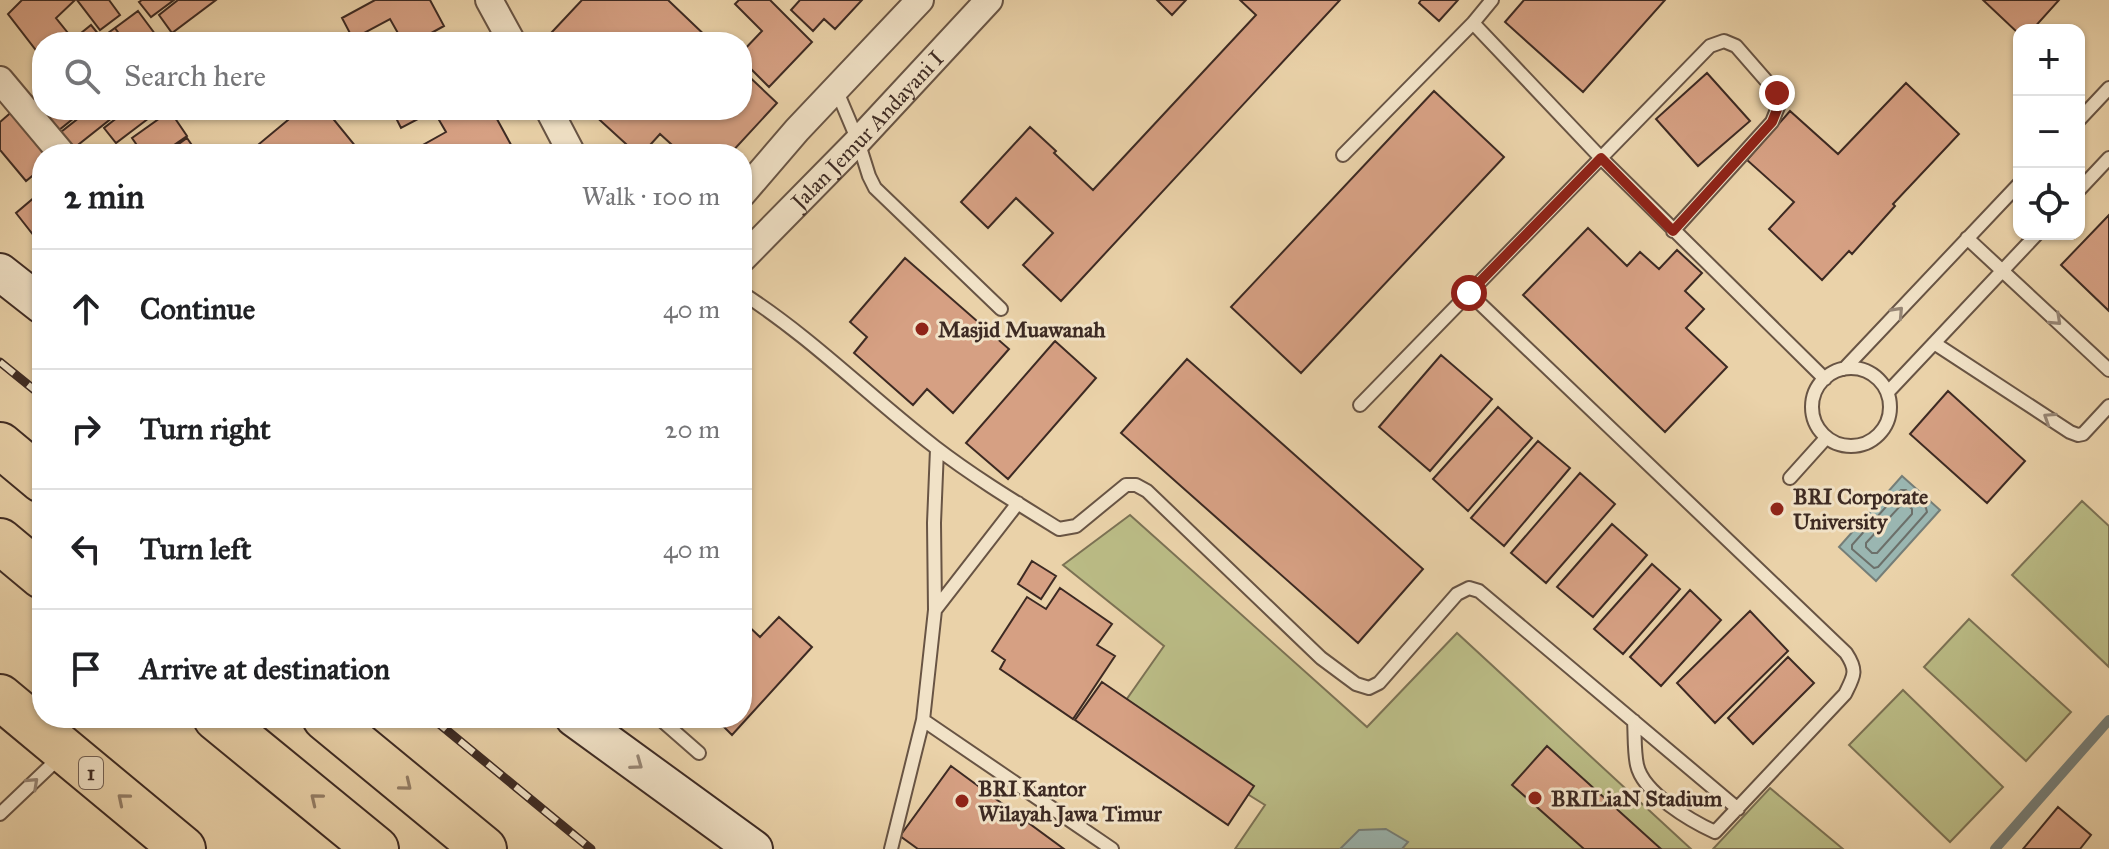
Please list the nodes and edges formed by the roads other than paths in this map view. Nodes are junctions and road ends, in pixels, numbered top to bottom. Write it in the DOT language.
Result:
graph roads {
  1 [pos="920,0"];
  2 [pos="989,0"];
  3 [pos="1492,0"];
  4 [pos="491,1"];
  5 [pos="1473,23"];
  6 [pos="507,32"];
  7 [pos="0,80"];
  8 [pos="2109,88"];
  9 [pos="836,89"];
  10 [pos="2085,114"];
  11 [pos="32,118"];
  12 [pos="34,120"];
  13 [pos="554,120"];
  14 [pos="858,141"];
  15 [pos="54,144"];
  16 [pos="567,144"];
  17 [pos="1343,155"];
  18 [pos="1601,158"];
  19 [pos="2109,158"];
  20 [pos="752,183"];
  21 [pos="2085,184"];
  22 [pos="2013,190"];
  23 [pos="1673,231"];
  24 [pos="1967,238"];
  25 [pos="2031,240"];
  26 [pos="752,249"];
  27 [pos="2003,271"];
  28 [pos="0,272"];
  29 [pos="1469,293"];
  30 [pos="32,297"];
  31 [pos="752,299"];
  32 [pos="1001,309"];
  33 [pos="1934,343"];
  34 [pos="1844,369"];
  35 [pos="2109,370"];
  36 [pos="1825,379"];
  37 [pos="1888,392"];
  38 [pos="1360,405"];
  39 [pos="2109,406"];
  40 [pos="1826,438"];
  41 [pos="0,445"];
  42 [pos="937,449"];
  43 [pos="32,472"];
  44 [pos="1790,478"];
  45 [pos="1018,503"];
  46 [pos="0,541"];
  47 [pos="32,568"];
  48 [pos="935,610"];
  49 [pos="0,697"];
  50 [pos="923,720"];
  51 [pos="1634,721"];
  52 [pos="32,723"];
  53 [pos="38,728"];
  54 [pos="228,728"];
  55 [pos="337,728"];
  56 [pos="588,728"];
  57 [pos="670,728"];
  58 [pos="66,751"];
  59 [pos="699,753"];
  60 [pos="1738,809"];
  61 [pos="0,814"];
  62 [pos="890,848"];
  63 [pos="183,849"];
  64 [pos="376,849"];
  65 [pos="484,849"];
  66 [pos="754,849"];
  67 [pos="1112,849"];
  1 -- 9 [label="street, Jalan Jemur Andayani I"];
  2 -- 14 [label="street, Jalan Jemur Andayani I"];
  3 -- 5 [label="lane"];
  4 -- 6 [label="street"];
  5 -- 17 [label="lane"];
  5 -- 18 [label="lane"];
  7 -- 11 [label="street"];
  8 -- 10 [label="lane"];
  9 -- 14 [label="lane"];
  9 -- 20 [label="street, Jalan Jemur Andayani I"];
  12 -- 15 [label="street"];
  13 -- 16 [label="street"];
  14 -- 26 [label="street, Jalan Jemur Andayani I"];
  14 -- 32 [label="lane"];
  18 -- 23 [label="lane"];
  18 -- 23 [label="lane"];
  18 -- 29 [label="lane"];
  19 -- 21 [label="lane"];
  22 -- 24 [label="lane"];
  23 -- 36 [label="lane"];
  24 -- 27 [label="lane"];
  34 -- 24 [label="lane, one-way"];
  25 -- 27 [label="lane"];
  27 -- 33 [label="lane"];
  27 -- 35 [label="lane, one-way"];
  28 -- 30 [label="street"];
  29 -- 38 [label="lane"];
  29 -- 60 [label="lane"];
  31 -- 42 [label="lane"];
  33 -- 37 [label="lane"];
  39 -- 33 [label="lane, one-way"];
  34 -- 36 [label="lane"];
  34 -- 37 [label="lane"];
  36 -- 40 [label="lane"];
  37 -- 40 [label="lane"];
  40 -- 44 [label="lane"];
  41 -- 43 [label="highway"];
  42 -- 45 [label="lane"];
  42 -- 48 [label="lane"];
  45 -- 48 [label="lane"];
  45 -- 51 [label="lane"];
  46 -- 47 [label="highway"];
  48 -- 50 [label="lane"];
  49 -- 52 [label="highway, 1"];
  50 -- 62 [label="lane"];
  50 -- 67 [label="lane"];
  51 -- 60 [label="lane"];
  51 -- 60 [label="lane"];
  53 -- 58 [label="highway, 1"];
  64 -- 54 [label="highway, one-way"];
  55 -- 65 [label="highway, one-way"];
  56 -- 66 [label="street, one-way"];
  57 -- 59 [label="lane"];
  61 -- 58 [label="lane, one-way"];
  63 -- 58 [label="highway, 1, one-way"];
}
